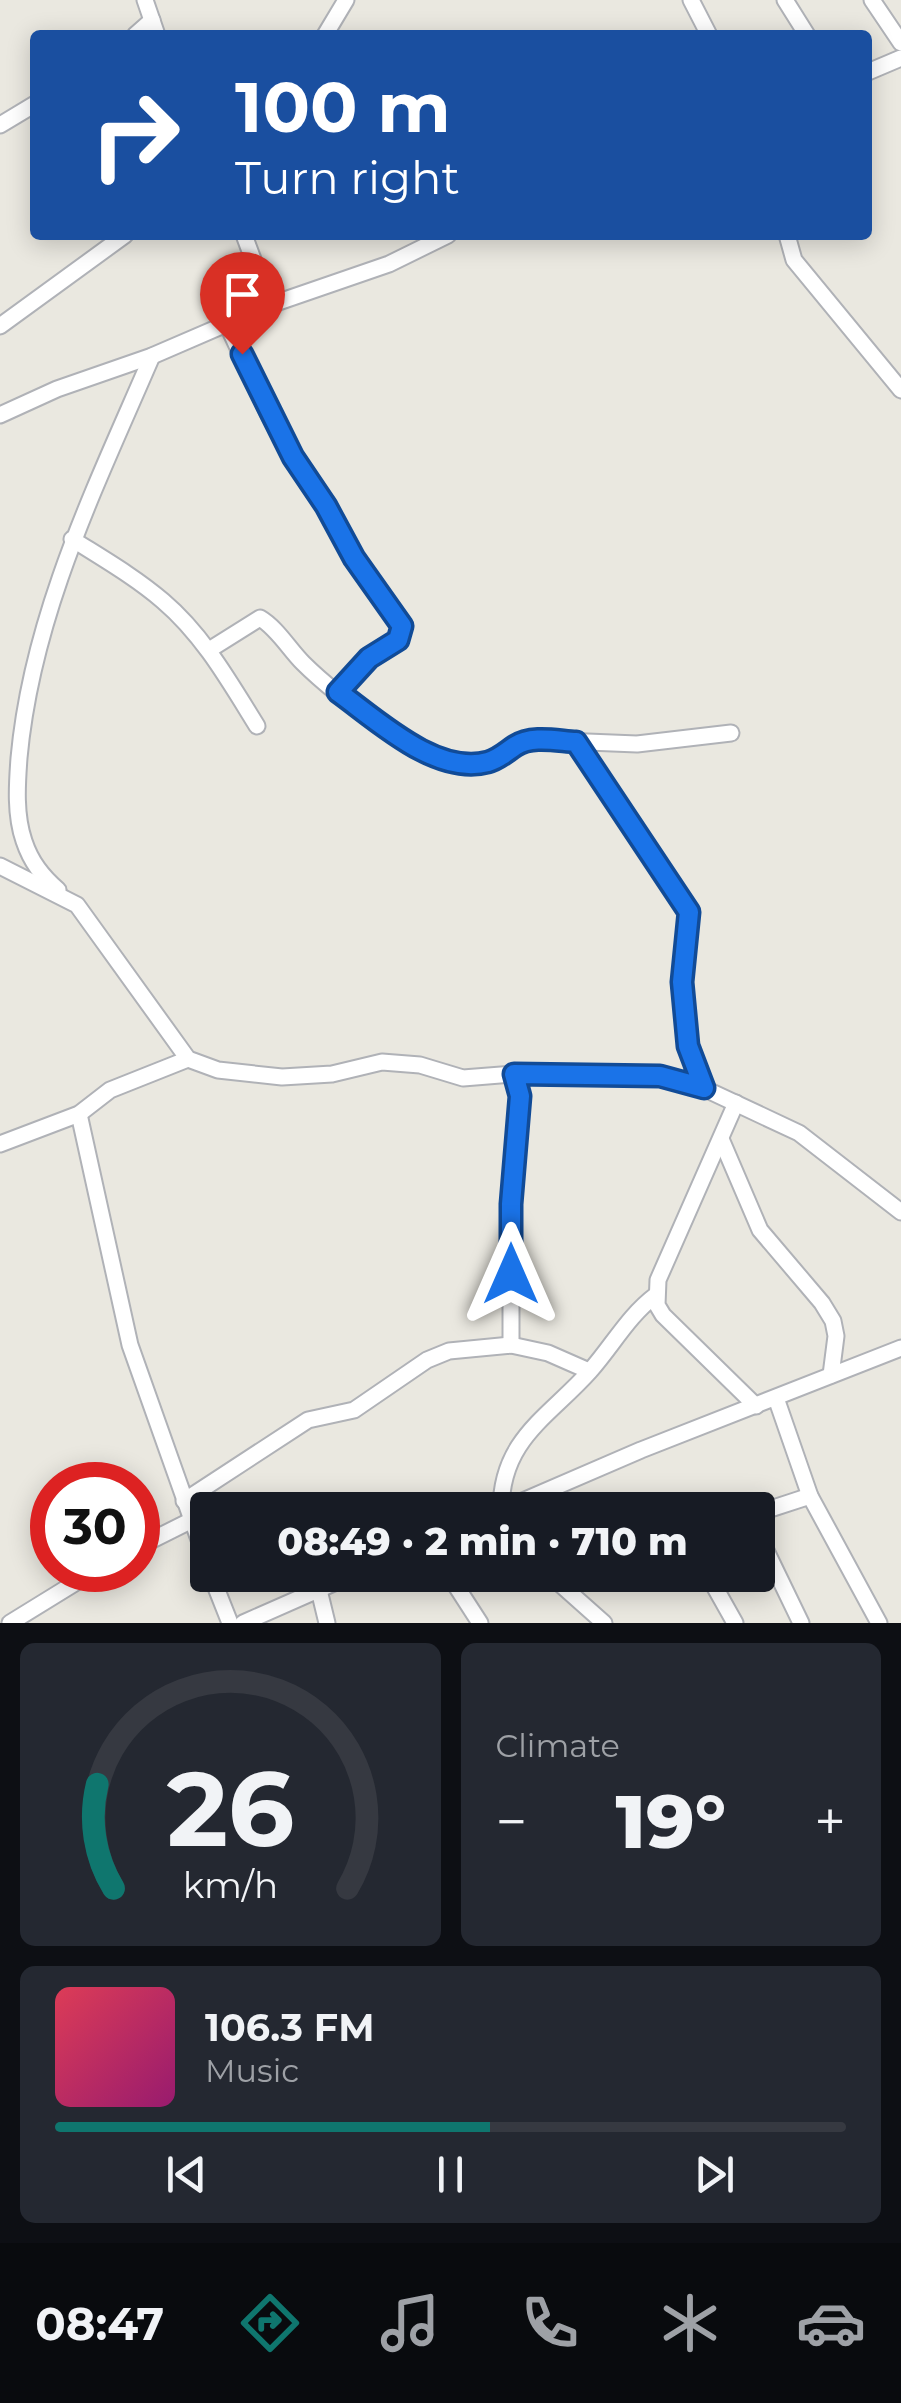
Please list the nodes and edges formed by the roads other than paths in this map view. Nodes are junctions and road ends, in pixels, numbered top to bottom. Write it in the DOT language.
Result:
graph roads {
  1 [pos="145,0"];
  2 [pos="346,0"];
  3 [pos="691,0"];
  4 [pos="785,0"];
  5 [pos="872,0"];
  6 [pos="154,27"];
  7 [pos="328,30"];
  8 [pos="707,30"];
  9 [pos="803,30"];
  10 [pos="901,43"];
  11 [pos="901,58"];
  12 [pos="872,70"];
  13 [pos="30,107"];
  14 [pos="4,120"];
  15 [pos="118,240"];
  16 [pos="246,240"];
  17 [pos="438,240"];
  18 [pos="789,240"];
  19 [pos="270,305"];
  20 [pos="228,324"];
  21 [pos="0,326"];
  22 [pos="152,356"];
  23 [pos="901,390"];
  24 [pos="0,414"];
  25 [pos="72,538"];
  26 [pos="208,650"];
  27 [pos="338,692"];
  28 [pos="257,726"];
  29 [pos="731,733"];
  30 [pos="576,742"];
  31 [pos="0,866"];
  32 [pos="65,896"];
  33 [pos="188,1059"];
  34 [pos="514,1074"];
  35 [pos="704,1088"];
  36 [pos="736,1104"];
  37 [pos="80,1114"];
  38 [pos="721,1139"];
  39 [pos="0,1144"];
  40 [pos="901,1212"];
  41 [pos="656,1295"];
  42 [pos="511,1344"];
  43 [pos="898,1354"];
  44 [pos="590,1372"];
  45 [pos="831,1375"];
  46 [pos="776,1398"];
  47 [pos="756,1406"];
  48 [pos="501,1492"];
  49 [pos="543,1492"];
  50 [pos="810,1496"];
  51 [pos="184,1502"];
  52 [pos="775,1507"];
  53 [pos="190,1520"];
  54 [pos="160,1536"];
  55 [pos="775,1568"];
  56 [pos="60,1592"];
  57 [pos="218,1592"];
  58 [pos="314,1592"];
  59 [pos="319,1592"];
  60 [pos="460,1592"];
  61 [pos="569,1592"];
  62 [pos="717,1592"];
  63 [pos="10,1623"];
  64 [pos="230,1623"];
  65 [pos="244,1623"];
  66 [pos="327,1623"];
  67 [pos="480,1623"];
  68 [pos="604,1623"];
  69 [pos="734,1623"];
  70 [pos="802,1623"];
  71 [pos="879,1623"];
  1 -- 6 [label="street"];
  2 -- 7 [label="street"];
  3 -- 8 [label="street"];
  4 -- 9 [label="street"];
  5 -- 10 [label="street"];
  11 -- 12 [label="street"];
  13 -- 14 [label="street"];
  15 -- 21 [label="street"];
  16 -- 19 [label="street"];
  17 -- 19 [label="street"];
  18 -- 23 [label="street"];
  19 -- 20 [label="street"];
  20 -- 22 [label="street"];
  20 -- 27 [label="street"];
  22 -- 24 [label="street"];
  22 -- 25 [label="street"];
  25 -- 26 [label="street"];
  25 -- 32 [label="street"];
  26 -- 27 [label="street"];
  26 -- 28 [label="street"];
  27 -- 30 [label="street"];
  29 -- 30 [label="street"];
  30 -- 35 [label="street"];
  31 -- 32 [label="street"];
  32 -- 33 [label="street"];
  33 -- 34 [label="street"];
  33 -- 37 [label="street"];
  34 -- 35 [label="street"];
  34 -- 42 [label="street"];
  35 -- 36 [label="street"];
  36 -- 38 [label="street"];
  36 -- 40 [label="street"];
  37 -- 39 [label="street"];
  37 -- 51 [label="street"];
  38 -- 41 [label="street"];
  38 -- 45 [label="street"];
  41 -- 44 [label="street"];
  41 -- 47 [label="street"];
  42 -- 44 [label="street"];
  42 -- 51 [label="street"];
  43 -- 45 [label="street"];
  44 -- 48 [label="street"];
  45 -- 46 [label="street"];
  46 -- 47 [label="street"];
  46 -- 50 [label="street"];
  47 -- 49 [label="street"];
  50 -- 52 [label="street"];
  50 -- 71 [label="street"];
  51 -- 53 [label="street"];
  53 -- 54 [label="street"];
  55 -- 70 [label="street"];
  56 -- 63 [label="street"];
  57 -- 64 [label="street"];
  58 -- 65 [label="street"];
  59 -- 66 [label="street"];
  60 -- 67 [label="street"];
  61 -- 68 [label="street"];
  62 -- 69 [label="street"];
}
